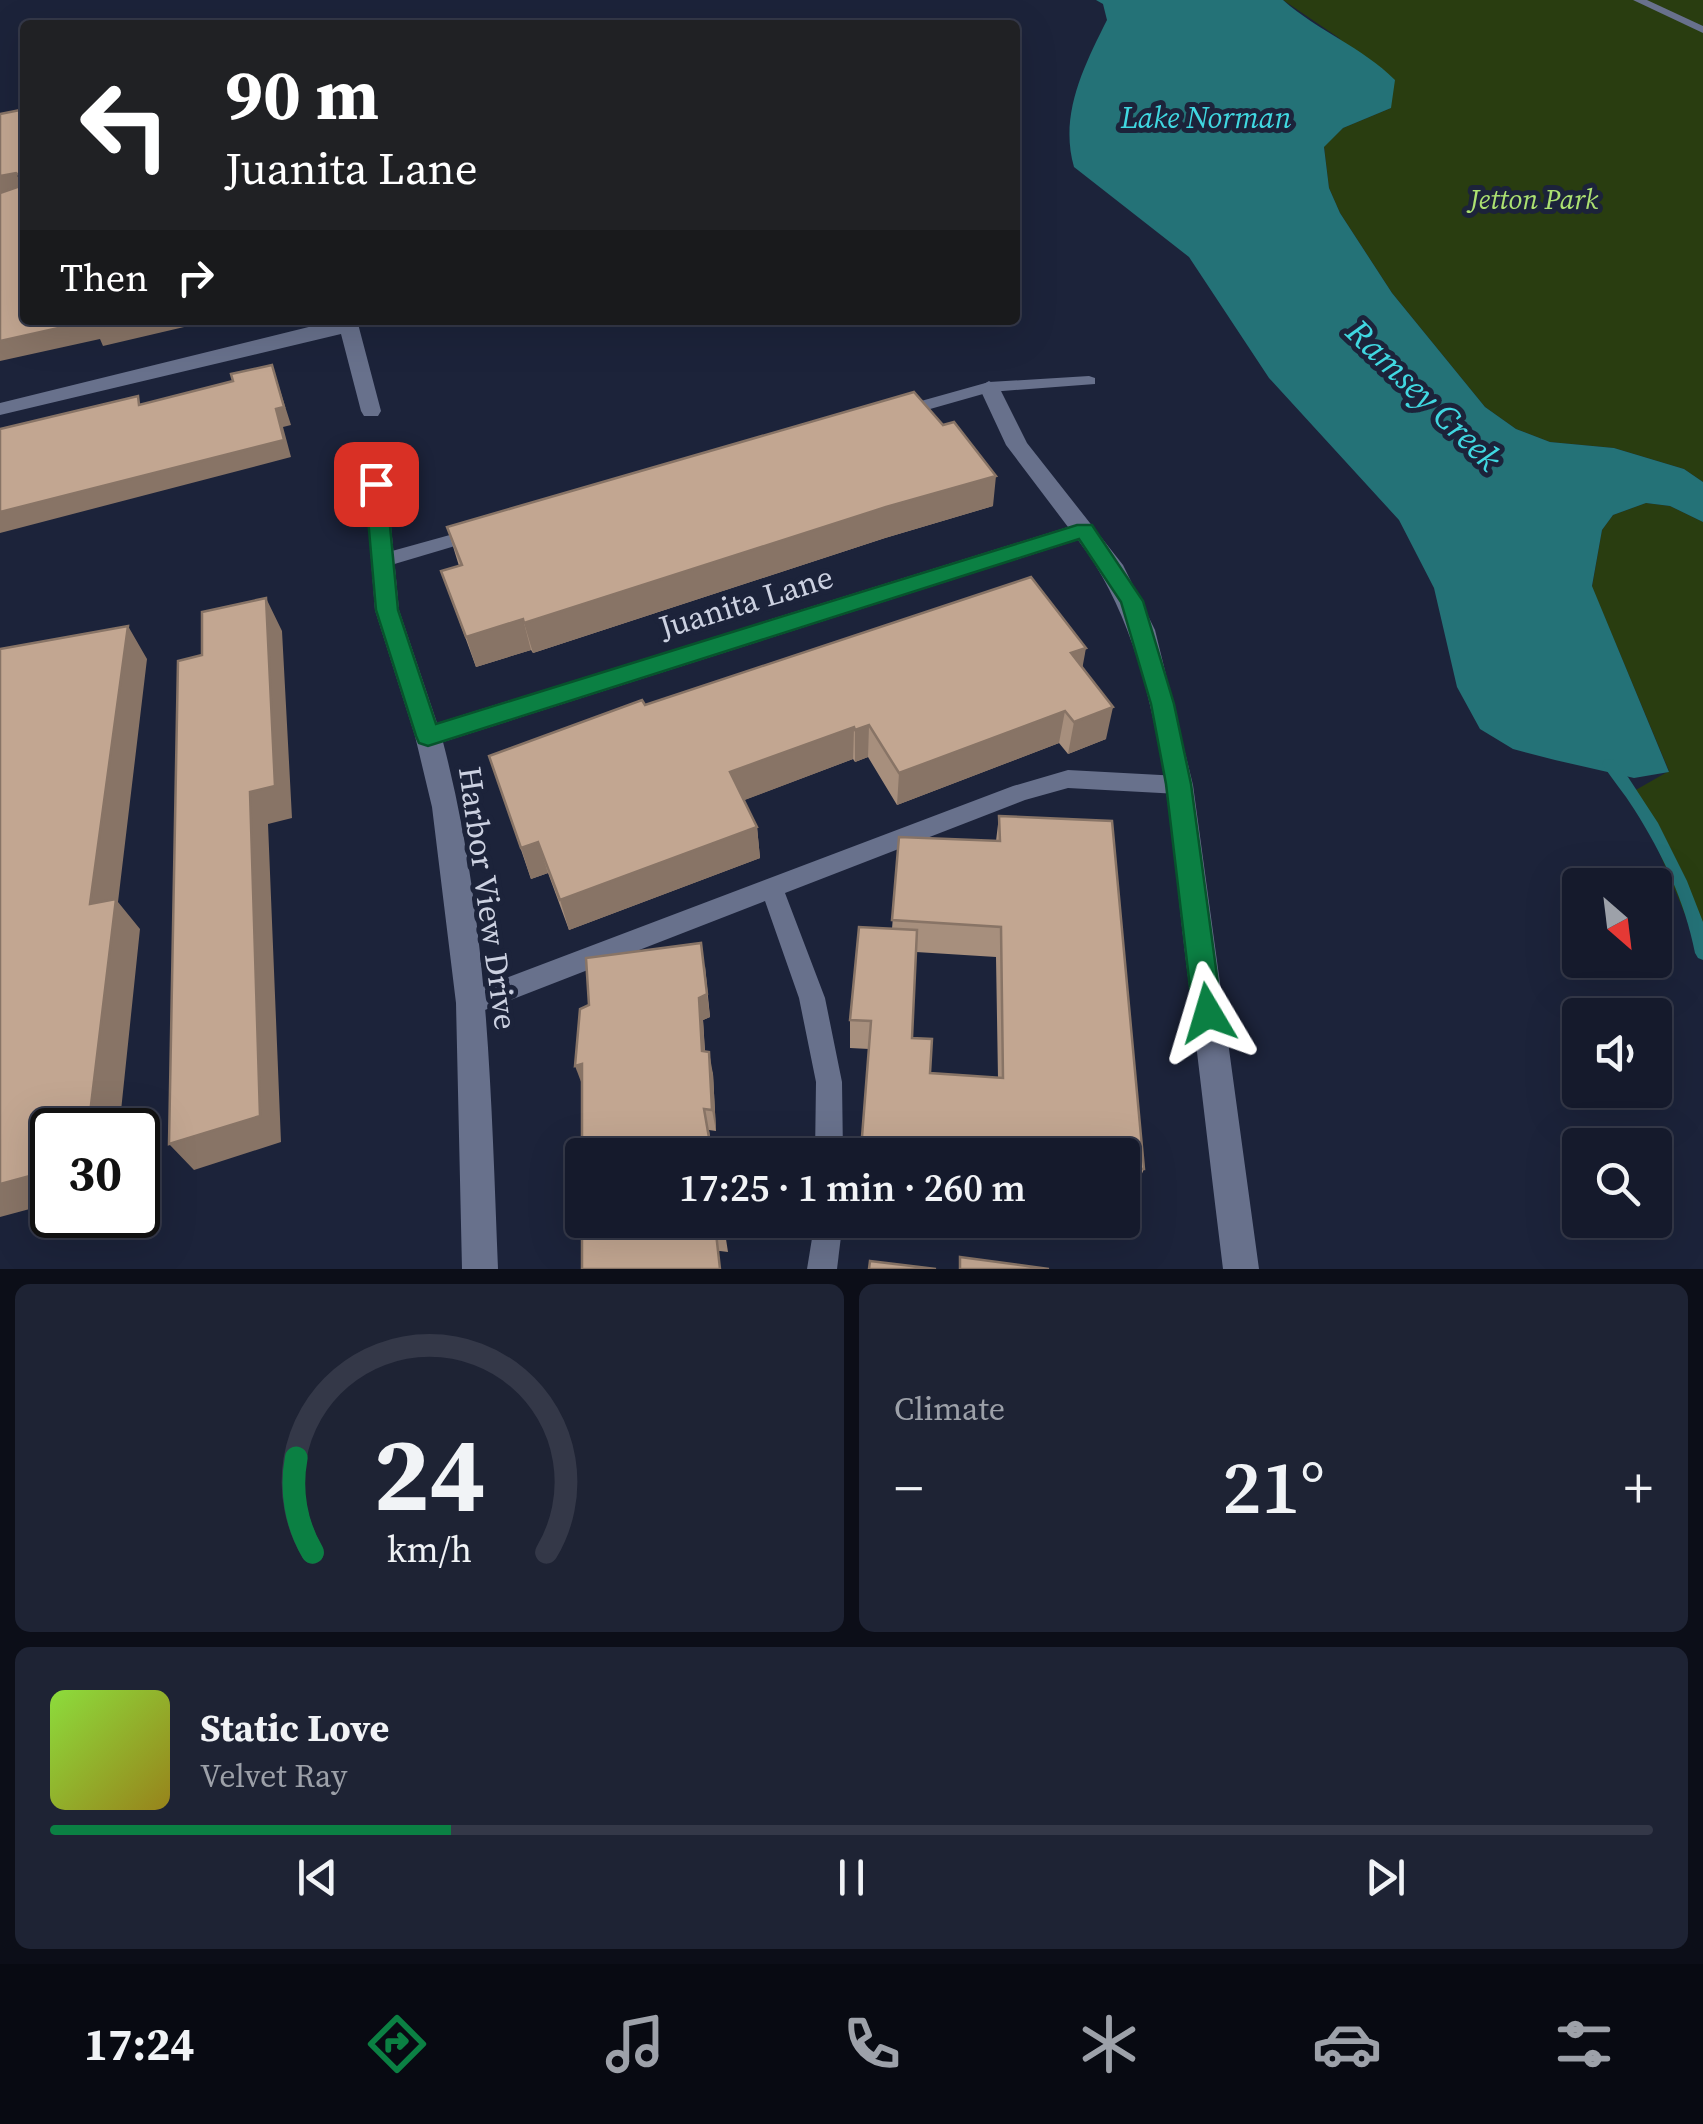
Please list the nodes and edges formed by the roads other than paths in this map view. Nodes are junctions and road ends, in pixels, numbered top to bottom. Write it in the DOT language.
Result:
graph roads {
  1 [pos="1638,0"];
  2 [pos="1703,30"];
  3 [pos="340,325"];
  4 [pos="349,325"];
  5 [pos="1089,381"];
  6 [pos="989,387"];
  7 [pos="0,409"];
  8 [pos="371,411"];
  9 [pos="875,420"];
  10 [pos="376,484"];
  11 [pos="495,528"];
  12 [pos="1084,530"];
  13 [pos="381,561"];
  14 [pos="428,736"];
  15 [pos="1179,784"];
  16 [pos="772,888"];
  17 [pos="472,1004"];
  18 [pos="830,1138"];
  19 [pos="827,1238"];
  20 [pos="480,1269"];
  21 [pos="822,1269"];
  22 [pos="1241,1269"];
  1 -- 2 [label="lane"];
  3 -- 7 [label="street"];
  4 -- 8 [label="street"];
  5 -- 6 [label="lane"];
  6 -- 9 [label="lane"];
  6 -- 12 [label="street"];
  10 -- 13 [label="street, Harbor View Drive"];
  11 -- 13 [label="lane"];
  12 -- 14 [label="street, Juanita Lane"];
  12 -- 15 [label="street"];
  13 -- 14 [label="street, Harbor View Drive"];
  14 -- 17 [label="street, Harbor View Drive"];
  15 -- 16 [label="lane"];
  15 -- 22 [label="street"];
  16 -- 17 [label="lane"];
  16 -- 18 [label="lane"];
  17 -- 20 [label="street, Harbor View Drive"];
  19 -- 21 [label="lane"];
}
